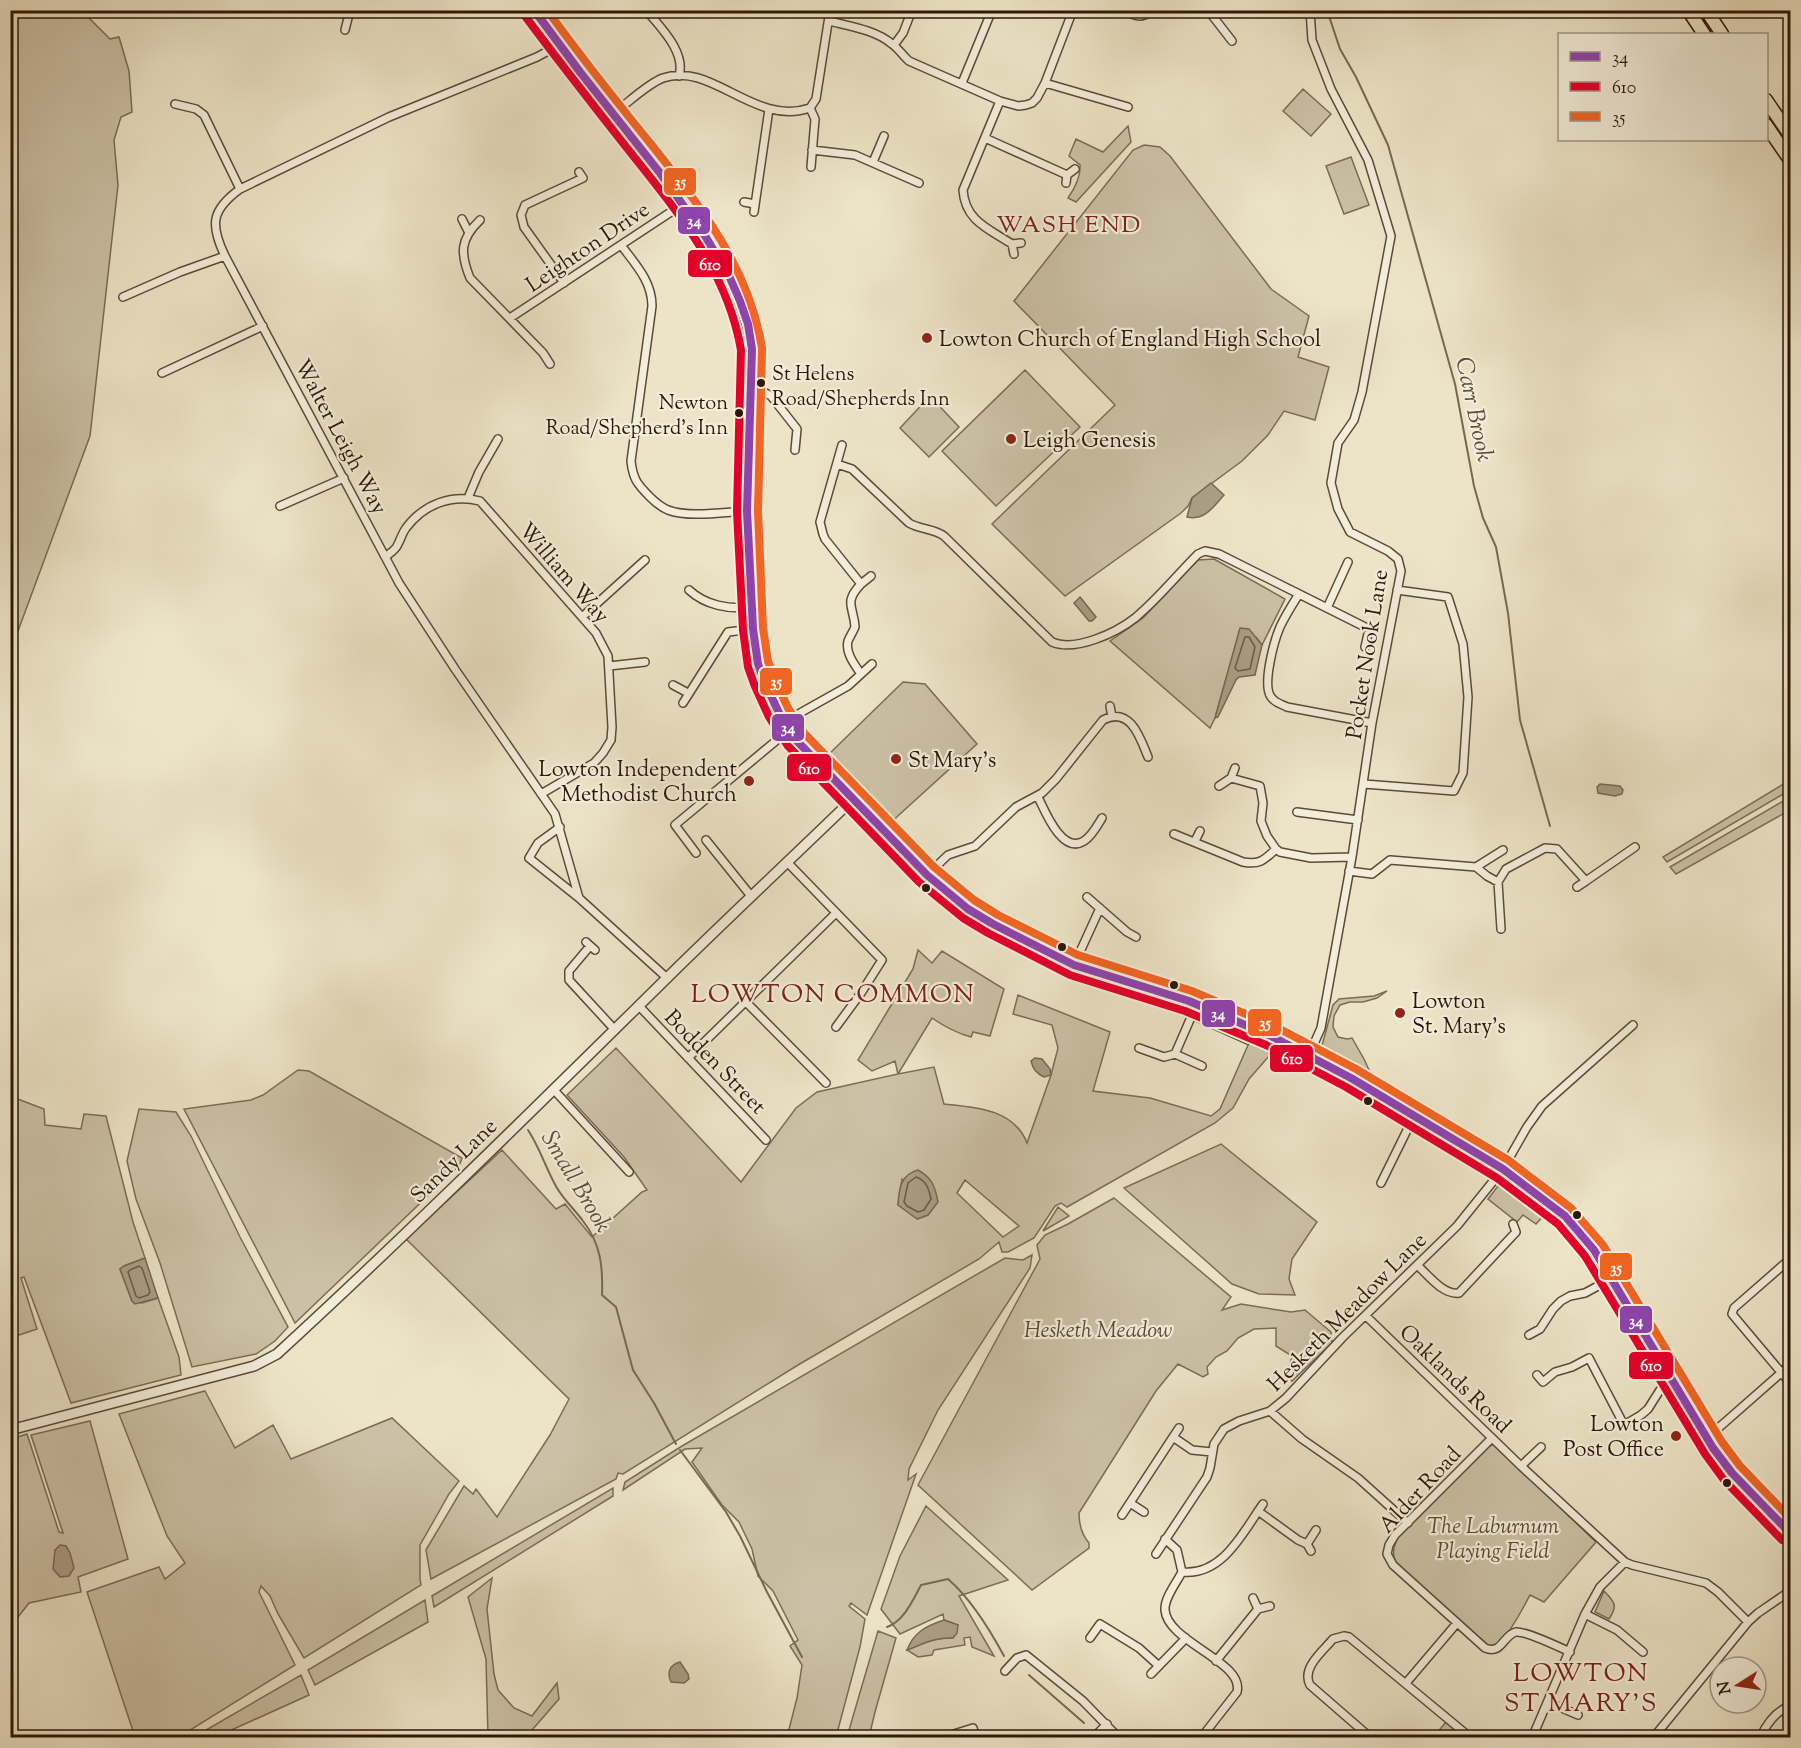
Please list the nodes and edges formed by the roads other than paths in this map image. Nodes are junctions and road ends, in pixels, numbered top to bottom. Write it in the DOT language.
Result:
graph roads {
  1 [pos="350,10"];
  2 [pos="534,10"];
  3 [pos="830,10"];
  4 [pos="912,10"];
  5 [pos="992,10"];
  6 [pos="1073,10"];
  7 [pos="1125,10"];
  8 [pos="1153,10"];
  9 [pos="1208,10"];
  10 [pos="1310,10"];
  11 [pos="1688,10"];
  12 [pos="1706,10"];
  13 [pos="649,11"];
  14 [pos="829,21"];
  15 [pos="345,30"];
  16 [pos="1703,33"];
  17 [pos="1721,33"];
  18 [pos="1232,42"];
  19 [pos="559,45"];
  20 [pos="894,45"];
  21 [pos="679,76"];
  22 [pos="962,83"];
  23 [pos="1044,83"];
  24 [pos="1000,101"];
  25 [pos="1768,101"];
  26 [pos="175,104"];
  27 [pos="1128,107"];
  28 [pos="810,108"];
  29 [pos="769,109"];
  30 [pos="614,113"];
  31 [pos="1768,126"];
  32 [pos="1791,135"];
  33 [pos="884,136"];
  34 [pos="985,138"];
  35 [pos="812,150"];
  36 [pos="1791,160"];
  37 [pos="873,162"];
  38 [pos="811,167"];
  39 [pos="1075,169"];
  40 [pos="583,178"];
  41 [pos="919,183"];
  42 [pos="240,189"];
  43 [pos="744,202"];
  44 [pos="683,204"];
  45 [pos="462,219"];
  46 [pos="480,220"];
  47 [pos="468,231"];
  48 [pos="1021,243"];
  49 [pos="1012,244"];
  50 [pos="621,245"];
  51 [pos="1014,254"];
  52 [pos="225,256"];
  53 [pos="564,282"];
  54 [pos="123,297"];
  55 [pos="510,318"];
  56 [pos="263,326"];
  57 [pos="550,364"];
  58 [pos="162,373"];
  59 [pos="752,391"];
  60 [pos="498,439"];
  61 [pos="842,445"];
  62 [pos="795,450"];
  63 [pos="837,464"];
  64 [pos="344,478"];
  65 [pos="468,498"];
  66 [pos="280,506"];
  67 [pos="747,511"];
  68 [pos="385,557"];
  69 [pos="645,560"];
  70 [pos="1348,562"];
  71 [pos="871,576"];
  72 [pos="861,584"];
  73 [pos="689,590"];
  74 [pos="1397,590"];
  75 [pos="1299,594"];
  76 [pos="752,608"];
  77 [pos="1327,608"];
  78 [pos="582,617"];
  79 [pos="753,629"];
  80 [pos="1365,647"];
  81 [pos="645,662"];
  82 [pos="872,664"];
  83 [pos="609,666"];
  84 [pos="861,674"];
  85 [pos="673,685"];
  86 [pos="688,693"];
  87 [pos="683,703"];
  88 [pos="1110,706"];
  89 [pos="1112,717"];
  90 [pos="1372,723"];
  91 [pos="787,726"];
  92 [pos="1148,757"];
  93 [pos="1234,768"];
  94 [pos="1231,778"];
  95 [pos="1364,783"];
  96 [pos="1219,786"];
  97 [pos="541,794"];
  98 [pos="1038,797"];
  99 [pos="853,799"];
  100 [pos="1297,812"];
  101 [pos="1102,819"];
  102 [pos="1358,820"];
  103 [pos="560,827"];
  104 [pos="1200,831"];
  105 [pos="1174,834"];
  106 [pos="706,840"];
  107 [pos="1195,841"];
  108 [pos="1635,847"];
  109 [pos="1275,849"];
  110 [pos="1503,850"];
  111 [pos="696,853"];
  112 [pos="1352,857"];
  113 [pos="788,863"];
  114 [pos="1476,867"];
  115 [pos="1349,871"];
  116 [pos="927,875"];
  117 [pos="1586,881"];
  118 [pos="1498,882"];
  119 [pos="1577,888"];
  120 [pos="751,896"];
  121 [pos="1087,897"];
  122 [pos="579,898"];
  123 [pos="1100,908"];
  124 [pos="836,913"];
  125 [pos="1501,929"];
  126 [pos="1136,937"];
  127 [pos="590,946"];
  128 [pos="1074,965"];
  129 [pos="667,978"];
  130 [pos="1159,991"];
  131 [pos="746,1002"];
  132 [pos="639,1006"];
  133 [pos="1192,1015"];
  134 [pos="1633,1025"];
  135 [pos="836,1027"];
  136 [pos="615,1030"];
  137 [pos="1248,1040"];
  138 [pos="1139,1048"];
  139 [pos="1174,1054"];
  140 [pos="1309,1056"];
  141 [pos="688,1058"];
  142 [pos="1202,1066"];
  143 [pos="826,1083"];
  144 [pos="554,1090"];
  145 [pos="1414,1116"];
  146 [pos="766,1140"];
  147 [pos="1503,1169"];
  148 [pos="629,1172"];
  149 [pos="1381,1183"];
  150 [pos="1513,1224"];
  151 [pos="1791,1259"];
  152 [pos="1417,1265"];
  153 [pos="1611,1279"];
  154 [pos="1366,1316"];
  155 [pos="1529,1335"];
  156 [pos="1791,1365"];
  157 [pos="1782,1373"];
  158 [pos="1537,1375"];
  159 [pos="1672,1382"];
  160 [pos="1791,1383"];
  161 [pos="1270,1410"];
  162 [pos="1179,1428"];
  163 [pos="10,1431"];
  164 [pos="1173,1437"];
  165 [pos="1492,1438"];
  166 [pos="1707,1438"];
  167 [pos="1542,1447"];
  168 [pos="1212,1452"];
  169 [pos="1521,1466"];
  170 [pos="1130,1503"];
  171 [pos="1263,1504"];
  172 [pos="1258,1511"];
  173 [pos="1143,1512"];
  174 [pos="1122,1515"];
  175 [pos="1408,1523"];
  176 [pos="1316,1530"];
  177 [pos="1791,1533"];
  178 [pos="1165,1539"];
  179 [pos="1307,1544"];
  180 [pos="1311,1551"];
  181 [pos="1156,1554"];
  182 [pos="1625,1562"];
  183 [pos="1182,1572"];
  184 [pos="1791,1591"];
  185 [pos="1253,1598"];
  186 [pos="1270,1606"];
  187 [pos="1258,1609"];
  188 [pos="1585,1614"];
  189 [pos="1748,1622"];
  190 [pos="1456,1623"];
  191 [pos="1090,1638"];
  192 [pos="1186,1638"];
  193 [pos="1570,1652"];
  194 [pos="1643,1652"];
  195 [pos="1216,1661"];
  196 [pos="1159,1666"];
  197 [pos="1005,1671"];
  198 [pos="1151,1674"];
  199 [pos="1406,1683"];
  200 [pos="1548,1702"];
  201 [pos="1791,1706"];
  202 [pos="1578,1714"];
  203 [pos="1107,1724"];
  204 [pos="877,1736"];
  205 [pos="886,1737"];
  206 [pos="941,1737"];
  207 [pos="976,1737"];
  208 [pos="1093,1737"];
  209 [pos="1119,1737"];
  210 [pos="1201,1737"];
  211 [pos="1371,1737"];
  212 [pos="1469,1737"];
  213 [pos="1532,1737"];
  214 [pos="1653,1737"];
  215 [pos="1760,1737"];
  1 -- 15 [label="street"];
  2 -- 19 [label="main road"];
  3 -- 14 [label="street"];
  4 -- 20 [label="street"];
  5 -- 22 [label="street"];
  6 -- 23 [label="street"];
  7 -- 8 [label="street"];
  9 -- 18 [label="street"];
  10 -- 74 [label="street, Pocket Nook Lane"];
  11 -- 16 [label="highway"];
  12 -- 17 [label="highway"];
  13 -- 21 [label="street"];
  14 -- 20 [label="street"];
  14 -- 28 [label="street"];
  19 -- 30 [label="main road"];
  19 -- 42 [label="street, Walter Leigh Way"];
  20 -- 22 [label="street"];
  21 -- 29 [label="street"];
  21 -- 30 [label="street"];
  22 -- 24 [label="street"];
  23 -- 24 [label="street"];
  23 -- 27 [label="street"];
  24 -- 34 [label="street"];
  25 -- 32 [label="highway"];
  26 -- 42 [label="street"];
  28 -- 29 [label="street"];
  28 -- 35 [label="street"];
  29 -- 43 [label="street"];
  30 -- 44 [label="main road"];
  31 -- 36 [label="highway"];
  33 -- 37 [label="street"];
  34 -- 39 [label="street"];
  34 -- 49 [label="street"];
  35 -- 37 [label="street"];
  35 -- 38 [label="street"];
  37 -- 41 [label="street"];
  40 -- 53 [label="street"];
  42 -- 52 [label="street, Walter Leigh Way"];
  44 -- 50 [label="street, Leighton Drive"];
  44 -- 59 [label="main road"];
  45 -- 47 [label="street"];
  46 -- 47 [label="street"];
  47 -- 55 [label="street, Leighton Drive"];
  48 -- 49 [label="street"];
  49 -- 51 [label="street"];
  50 -- 53 [label="street, Leighton Drive"];
  50 -- 67 [label="street"];
  52 -- 54 [label="street"];
  52 -- 56 [label="street, Walter Leigh Way"];
  53 -- 55 [label="street, Leighton Drive"];
  55 -- 57 [label="street, Leighton Drive"];
  56 -- 58 [label="street"];
  56 -- 64 [label="street, Walter Leigh Way"];
  59 -- 62 [label="street"];
  59 -- 67 [label="main road"];
  60 -- 65 [label="street"];
  61 -- 63 [label="street"];
  63 -- 72 [label="street"];
  63 -- 75 [label="street"];
  64 -- 66 [label="street"];
  64 -- 68 [label="street, Walter Leigh Way"];
  65 -- 68 [label="street"];
  65 -- 78 [label="street, William Way"];
  67 -- 76 [label="main road"];
  68 -- 97 [label="street, Walter Leigh Way"];
  69 -- 78 [label="street"];
  70 -- 77 [label="street"];
  71 -- 72 [label="street"];
  72 -- 84 [label="street"];
  73 -- 76 [label="street"];
  74 -- 90 [label="street, Pocket Nook Lane"];
  74 -- 95 [label="street"];
  75 -- 77 [label="street"];
  75 -- 90 [label="street"];
  76 -- 79 [label="main road"];
  77 -- 80 [label="street"];
  78 -- 83 [label="street, William Way"];
  79 -- 86 [label="street"];
  79 -- 91 [label="main road"];
  81 -- 83 [label="street"];
  82 -- 84 [label="street"];
  83 -- 97 [label="street, William Way"];
  84 -- 91 [label="street"];
  85 -- 86 [label="street"];
  86 -- 87 [label="street"];
  88 -- 89 [label="street"];
  89 -- 92 [label="street"];
  89 -- 98 [label="street"];
  90 -- 95 [label="street, Pocket Nook Lane"];
  91 -- 99 [label="main road"];
  91 -- 111 [label="street"];
  93 -- 94 [label="street"];
  94 -- 96 [label="street"];
  94 -- 109 [label="street"];
  95 -- 102 [label="street, Pocket Nook Lane"];
  97 -- 103 [label="street, Walter Leigh Way"];
  98 -- 101 [label="street"];
  98 -- 116 [label="street"];
  99 -- 113 [label="street, Sandy Lane"];
  99 -- 116 [label="main road"];
  100 -- 102 [label="street"];
  102 -- 112 [label="street, Pocket Nook Lane"];
  103 -- 122 [label="street, Walter Leigh Way"];
  103 -- 122 [label="street"];
  104 -- 107 [label="street"];
  105 -- 107 [label="street"];
  106 -- 120 [label="street"];
  107 -- 109 [label="street"];
  108 -- 117 [label="street"];
  109 -- 112 [label="street"];
  110 -- 114 [label="street"];
  112 -- 115 [label="street, Pocket Nook Lane"];
  113 -- 120 [label="street, Sandy Lane"];
  113 -- 124 [label="street"];
  114 -- 115 [label="street"];
  114 -- 118 [label="street"];
  115 -- 140 [label="street, Pocket Nook Lane"];
  116 -- 128 [label="main road"];
  117 -- 118 [label="street"];
  117 -- 119 [label="street"];
  118 -- 125 [label="street"];
  120 -- 129 [label="street, Sandy Lane"];
  121 -- 123 [label="street"];
  122 -- 129 [label="street"];
  123 -- 126 [label="street"];
  123 -- 128 [label="street"];
  124 -- 131 [label="street"];
  124 -- 135 [label="street"];
  127 -- 136 [label="street"];
  128 -- 130 [label="main road"];
  129 -- 132 [label="street, Sandy Lane"];
  130 -- 133 [label="street"];
  130 -- 140 [label="main road"];
  131 -- 141 [label="street"];
  131 -- 143 [label="street"];
  132 -- 136 [label="street, Sandy Lane"];
  132 -- 141 [label="street, Bodden Street"];
  133 -- 137 [label="street"];
  133 -- 139 [label="street"];
  134 -- 147 [label="street, Hesketh Meadow Lane"];
  136 -- 144 [label="street, Sandy Lane"];
  138 -- 139 [label="street"];
  139 -- 142 [label="street"];
  140 -- 145 [label="main road"];
  141 -- 146 [label="street, Bodden Street"];
  144 -- 148 [label="street"];
  144 -- 163 [label="street, Sandy Lane"];
  145 -- 147 [label="main road"];
  145 -- 149 [label="street"];
  147 -- 152 [label="street, Hesketh Meadow Lane"];
  147 -- 153 [label="main road"];
  150 -- 152 [label="street"];
  151 -- 157 [label="street"];
  152 -- 154 [label="street, Hesketh Meadow Lane"];
  153 -- 155 [label="street"];
  153 -- 159 [label="main road"];
  154 -- 161 [label="street, Hesketh Meadow Lane"];
  154 -- 165 [label="street, Oaklands Road"];
  156 -- 157 [label="street"];
  157 -- 160 [label="street"];
  157 -- 166 [label="street"];
  158 -- 159 [label="street"];
  159 -- 166 [label="main road"];
  161 -- 168 [label="street, Hesketh Meadow Lane"];
  161 -- 175 [label="street"];
  162 -- 164 [label="street"];
  164 -- 168 [label="street"];
  164 -- 170 [label="street"];
  165 -- 169 [label="street, Oaklands Road"];
  165 -- 175 [label="street, Alder Road"];
  166 -- 177 [label="main road"];
  167 -- 169 [label="street"];
  168 -- 178 [label="street, Hesketh Meadow Lane"];
  169 -- 182 [label="street, Oaklands Road"];
  170 -- 173 [label="street"];
  170 -- 174 [label="street"];
  171 -- 172 [label="street"];
  172 -- 179 [label="street"];
  172 -- 183 [label="street"];
  175 -- 190 [label="street, Alder Road"];
  176 -- 179 [label="street"];
  178 -- 181 [label="street, Hesketh Meadow Lane"];
  178 -- 183 [label="street"];
  179 -- 180 [label="street"];
  182 -- 188 [label="street"];
  182 -- 189 [label="street, Oaklands Road"];
  183 -- 192 [label="street"];
  184 -- 189 [label="street"];
  185 -- 187 [label="street"];
  186 -- 187 [label="street"];
  187 -- 195 [label="street"];
  188 -- 193 [label="street"];
  188 -- 194 [label="street"];
  189 -- 214 [label="street"];
  190 -- 193 [label="street, Alder Road"];
  190 -- 199 [label="street"];
  191 -- 196 [label="street"];
  192 -- 195 [label="street"];
  192 -- 196 [label="street"];
  193 -- 200 [label="street"];
  195 -- 210 [label="street"];
  196 -- 198 [label="street"];
  197 -- 203 [label="street"];
  199 -- 211 [label="street"];
  199 -- 212 [label="street"];
  200 -- 202 [label="street"];
  200 -- 213 [label="street"];
  201 -- 215 [label="street"];
  203 -- 208 [label="street"];
  203 -- 209 [label="street"];
  204 -- 205 [label="street"];
  206 -- 207 [label="street"];
}
